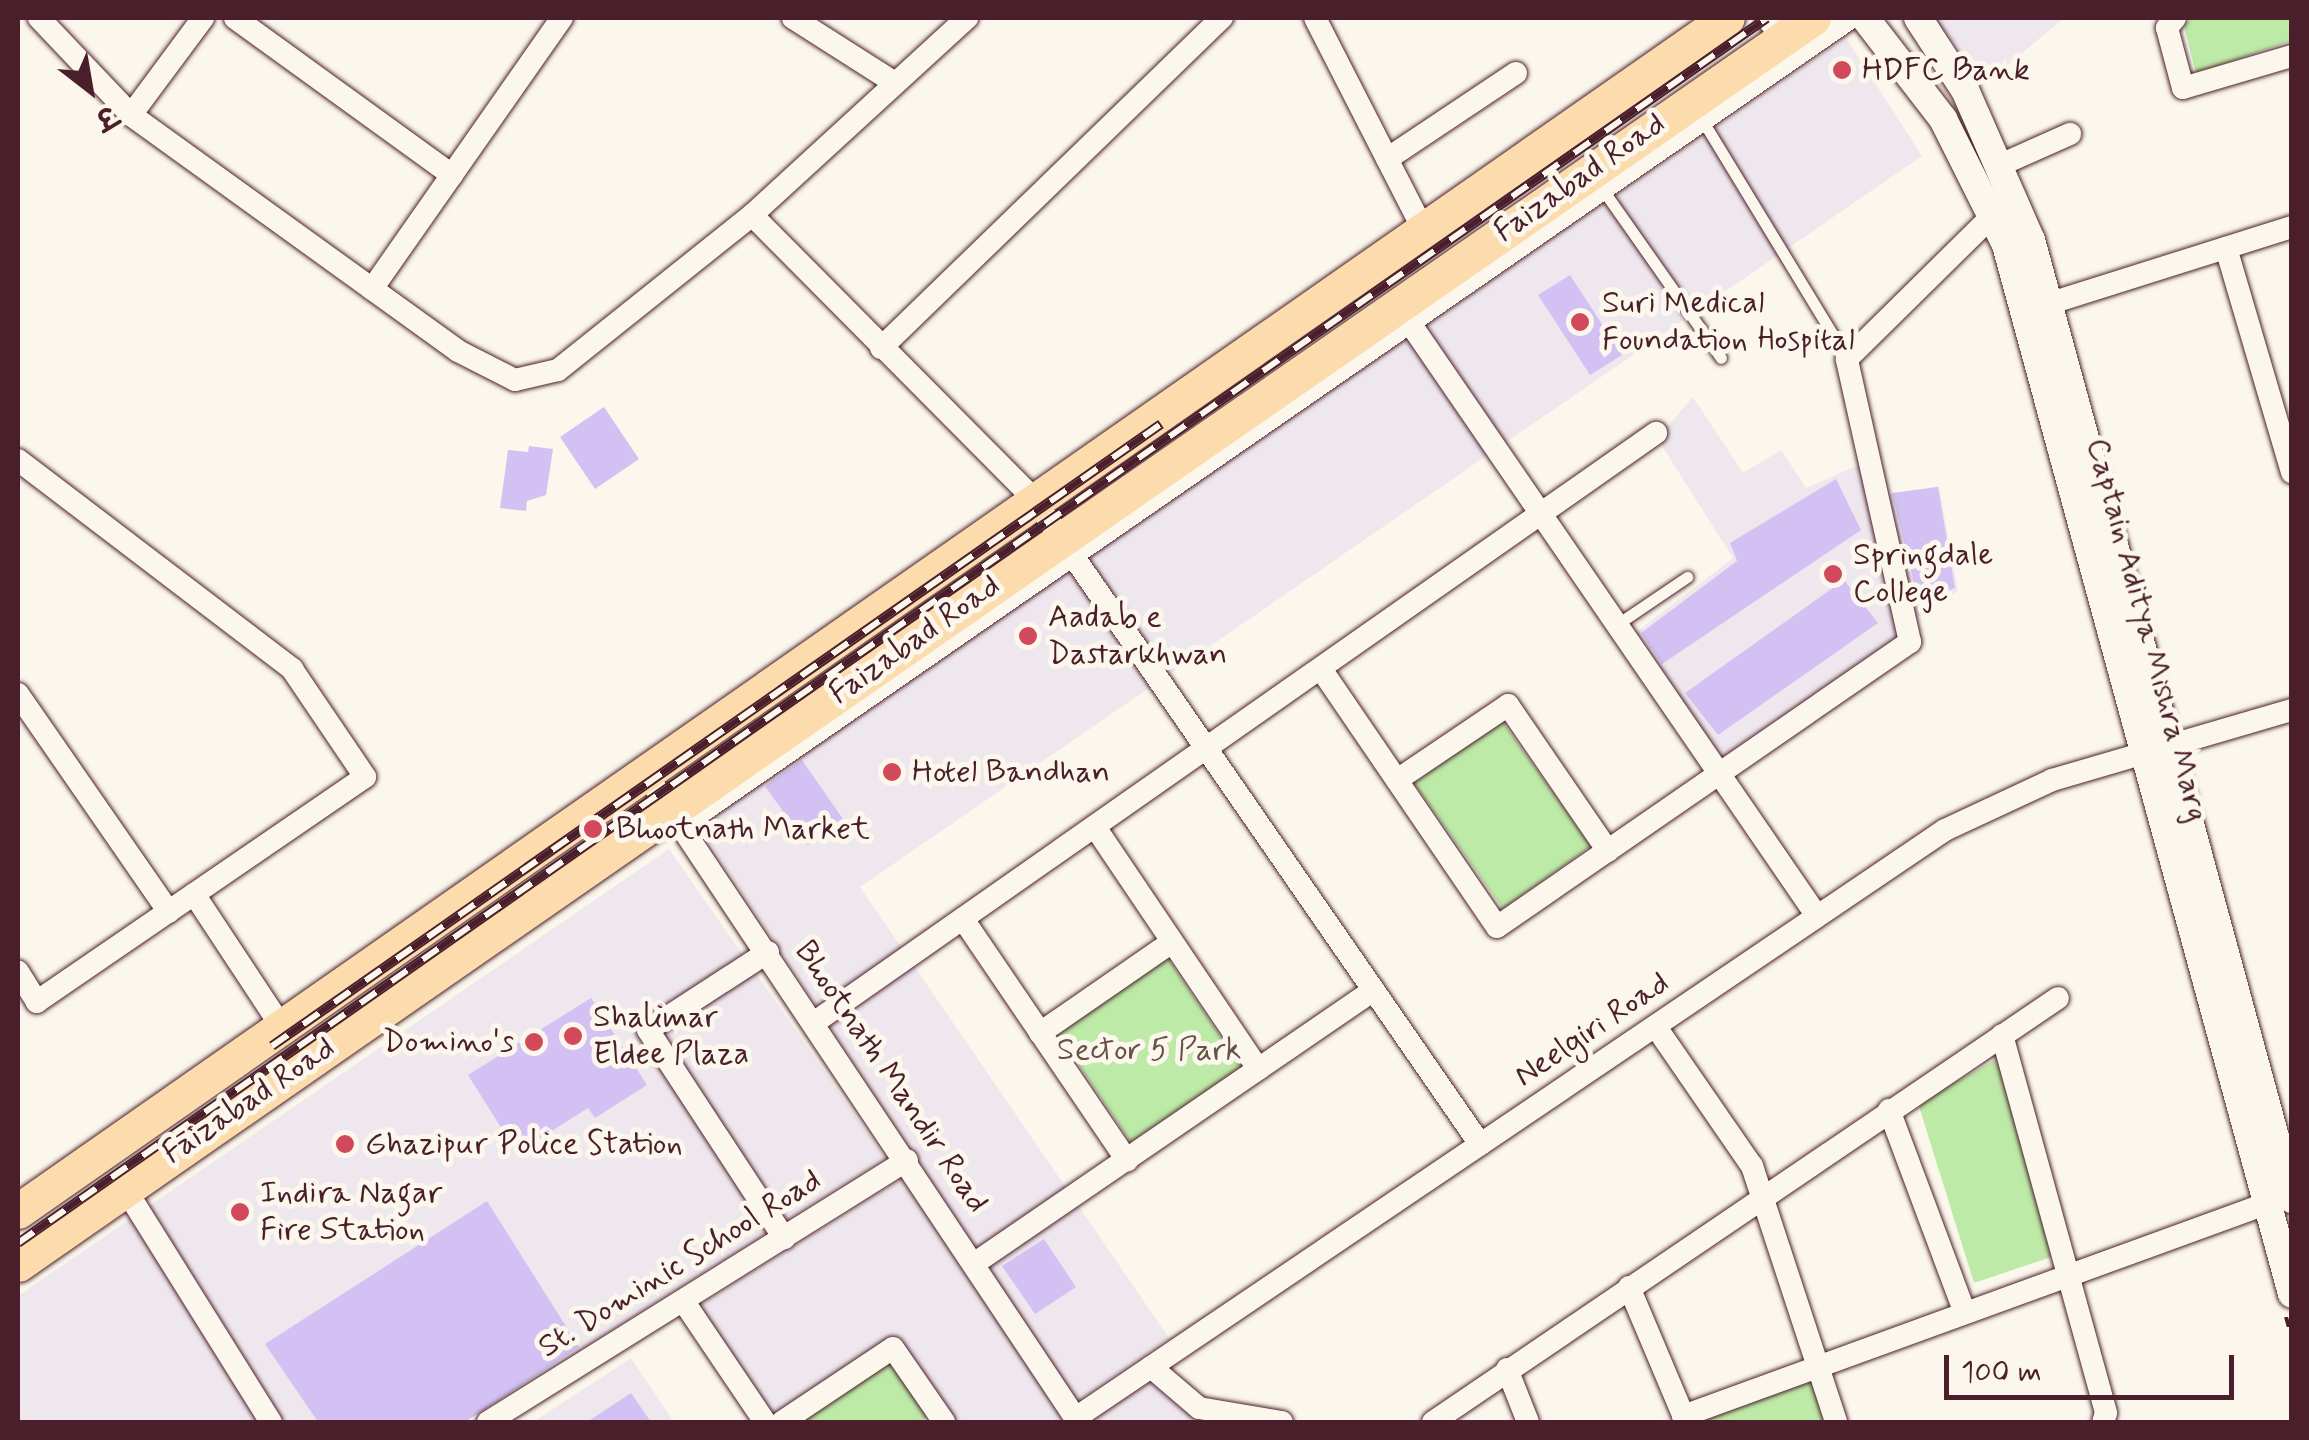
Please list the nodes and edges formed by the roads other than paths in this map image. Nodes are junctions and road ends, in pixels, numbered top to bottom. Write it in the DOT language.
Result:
graph roads {
  1 [pos="39,18"];
  2 [pos="203,18"];
  3 [pos="235,18"];
  4 [pos="793,18"];
  5 [pos="967,18"];
  6 [pos="1222,18"];
  7 [pos="1315,18"];
  8 [pos="1728,18"];
  9 [pos="1813,18"];
  10 [pos="1850,18"];
  11 [pos="1865,18"];
  12 [pos="1918,18"];
  13 [pos="2175,18"];
  14 [pos="550,22"];
  15 [pos="1775,28"];
  16 [pos="2292,56"];
  17 [pos="1516,72"];
  18 [pos="896,83"];
  19 [pos="132,115"];
  20 [pos="1702,118"];
  21 [pos="2070,134"];
  22 [pos="1387,158"];
  23 [pos="1998,166"];
  24 [pos="452,175"];
  25 [pos="1603,190"];
  26 [pos="1994,214"];
  27 [pos="752,215"];
  28 [pos="1422,226"];
  29 [pos="2292,227"];
  30 [pos="2226,248"];
  31 [pos="372,289"];
  32 [pos="2036,308"];
  33 [pos="1403,314"];
  34 [pos="1836,340"];
  35 [pos="881,348"];
  36 [pos="1721,358"];
  37 [pos="2281,396"];
  38 [pos="1656,433"];
  39 [pos="18,460"];
  40 [pos="2292,472"];
  41 [pos="1033,498"];
  42 [pos="1541,515"];
  43 [pos="1068,545"];
  44 [pos="1687,577"];
  45 [pos="1616,625"];
  46 [pos="1322,669"];
  47 [pos="18,694"];
  48 [pos="2292,710"];
  49 [pos="1208,748"];
  50 [pos="2156,750"];
  51 [pos="644,771"];
  52 [pos="1718,774"];
  53 [pos="1398,780"];
  54 [pos="678,817"];
  55 [pos="1095,827"];
  56 [pos="1608,850"];
  57 [pos="194,894"];
  58 [pos="169,912"];
  59 [pos="1817,916"];
  60 [pos="963,919"];
  61 [pos="1172,942"];
  62 [pos="768,952"];
  63 [pos="18,972"];
  64 [pos="1374,990"];
  65 [pos="2058,998"];
  66 [pos="815,1022"];
  67 [pos="280,1026"];
  68 [pos="1656,1026"];
  69 [pos="1040,1033"];
  70 [pos="2002,1036"];
  71 [pos="1258,1069"];
  72 [pos="1890,1110"];
  73 [pos="138,1126"];
  74 [pos="1480,1144"];
  75 [pos="907,1160"];
  76 [pos="1127,1160"];
  77 [pos="161,1161"];
  78 [pos="124,1187"];
  79 [pos="1762,1196"];
  80 [pos="2283,1199"];
  81 [pos="18,1211"];
  82 [pos="784,1238"];
  83 [pos="975,1263"];
  84 [pos="18,1264"];
  85 [pos="2068,1274"];
  86 [pos="1629,1287"];
  87 [pos="2292,1294"];
  88 [pos="684,1302"];
  89 [pos="1964,1311"];
  90 [pos="1816,1366"];
  91 [pos="1151,1367"];
  92 [pos="1507,1369"];
  93 [pos="1685,1419"];
  94 [pos="1078,1420"];
  95 [pos="271,1422"];
  96 [pos="488,1422"];
  97 [pos="765,1422"];
  98 [pos="782,1422"];
  99 [pos="944,1422"];
  100 [pos="1282,1422"];
  101 [pos="1432,1422"];
  102 [pos="1528,1422"];
  103 [pos="1836,1422"];
  104 [pos="2103,1422"];
  1 -- 19 [label="street"];
  2 -- 19 [label="street"];
  3 -- 24 [label="street"];
  4 -- 18 [label="street"];
  5 -- 18 [label="street"];
  6 -- 35 [label="street"];
  7 -- 22 [label="street"];
  8 -- 28 [label="main road, Faizabad Road"];
  9 -- 15 [label="main road, Faizabad Road"];
  10 -- 20 [label="street"];
  11 -- 26 [label="street, Captain Aditya Mishra Marg"];
  12 -- 23 [label="street, Captain Aditya Mishra Marg"];
  13 -- 16 [label="street"];
  14 -- 24 [label="street"];
  15 -- 33 [label="main road, Faizabad Road"];
  17 -- 22 [label="street"];
  18 -- 27 [label="street"];
  19 -- 31 [label="street"];
  20 -- 25 [label="street"];
  20 -- 34 [label="lane"];
  21 -- 23 [label="street"];
  22 -- 28 [label="street"];
  23 -- 32 [label="street, Captain Aditya Mishra Marg"];
  24 -- 31 [label="street"];
  25 -- 33 [label="street"];
  25 -- 36 [label="lane"];
  26 -- 32 [label="street, Captain Aditya Mishra Marg"];
  26 -- 52 [label="street"];
  27 -- 31 [label="street"];
  27 -- 35 [label="street"];
  28 -- 41 [label="main road, Faizabad Road"];
  29 -- 30 [label="street"];
  30 -- 32 [label="street"];
  30 -- 37 [label="street"];
  32 -- 50 [label="street, Captain Aditya Mishra Marg"];
  33 -- 42 [label="street"];
  33 -- 43 [label="main road, Faizabad Road"];
  35 -- 41 [label="street"];
  37 -- 40 [label="street"];
  38 -- 42 [label="street"];
  39 -- 57 [label="street"];
  41 -- 43 [label="street"];
  41 -- 51 [label="main road, Faizabad Road"];
  42 -- 45 [label="street"];
  42 -- 46 [label="street"];
  43 -- 49 [label="street"];
  43 -- 54 [label="main road, Faizabad Road"];
  44 -- 45 [label="lane"];
  45 -- 52 [label="street"];
  46 -- 49 [label="street"];
  46 -- 53 [label="street"];
  47 -- 58 [label="street"];
  48 -- 50 [label="street, Neelgiri Road"];
  49 -- 55 [label="street"];
  49 -- 64 [label="street"];
  50 -- 59 [label="street, Neelgiri Road"];
  50 -- 80 [label="street, Captain Aditya Mishra Marg"];
  51 -- 54 [label="street, Bhootnath Mandir Road"];
  51 -- 67 [label="main road, Faizabad Road"];
  52 -- 56 [label="street"];
  52 -- 59 [label="street"];
  53 -- 56 [label="street"];
  53 -- 56 [label="street"];
  54 -- 62 [label="street, Bhootnath Mandir Road"];
  54 -- 77 [label="main road, Faizabad Road"];
  55 -- 60 [label="street"];
  55 -- 61 [label="street"];
  57 -- 58 [label="street"];
  57 -- 67 [label="street"];
  58 -- 63 [label="street"];
  59 -- 68 [label="street, Neelgiri Road"];
  60 -- 66 [label="street"];
  60 -- 69 [label="street"];
  61 -- 69 [label="street"];
  61 -- 71 [label="street"];
  62 -- 66 [label="street, Bhootnath Mandir Road"];
  62 -- 82 [label="street"];
  64 -- 71 [label="street"];
  64 -- 74 [label="street"];
  65 -- 70 [label="street"];
  66 -- 75 [label="street, Bhootnath Mandir Road"];
  67 -- 73 [label="main road, Faizabad Road"];
  68 -- 74 [label="street, Neelgiri Road"];
  68 -- 79 [label="street"];
  69 -- 76 [label="street"];
  70 -- 72 [label="street"];
  70 -- 85 [label="street"];
  71 -- 76 [label="street"];
  72 -- 79 [label="street"];
  72 -- 89 [label="street"];
  73 -- 77 [label="street"];
  73 -- 81 [label="main road, Faizabad Road"];
  74 -- 91 [label="street, Neelgiri Road"];
  75 -- 82 [label="street, St. Dominic School Road"];
  75 -- 83 [label="street, Bhootnath Mandir Road"];
  76 -- 83 [label="street"];
  77 -- 78 [label="main road, Faizabad Road"];
  78 -- 84 [label="main road, Faizabad Road"];
  78 -- 95 [label="street"];
  79 -- 86 [label="street"];
  79 -- 90 [label="street"];
  80 -- 85 [label="street"];
  80 -- 87 [label="street, Captain Aditya Mishra Marg"];
  82 -- 88 [label="street, St. Dominic School Road"];
  83 -- 94 [label="street, Bhootnath Mandir Road"];
  85 -- 89 [label="street"];
  85 -- 104 [label="street"];
  86 -- 92 [label="street"];
  86 -- 93 [label="street"];
  88 -- 96 [label="street, St. Dominic School Road"];
  88 -- 97 [label="street"];
  89 -- 90 [label="street"];
  90 -- 93 [label="street"];
  90 -- 103 [label="street"];
  91 -- 94 [label="street, Neelgiri Road"];
  91 -- 100 [label="street"];
  92 -- 101 [label="street"];
  92 -- 102 [label="street"];
  98 -- 99 [label="street"];
}
